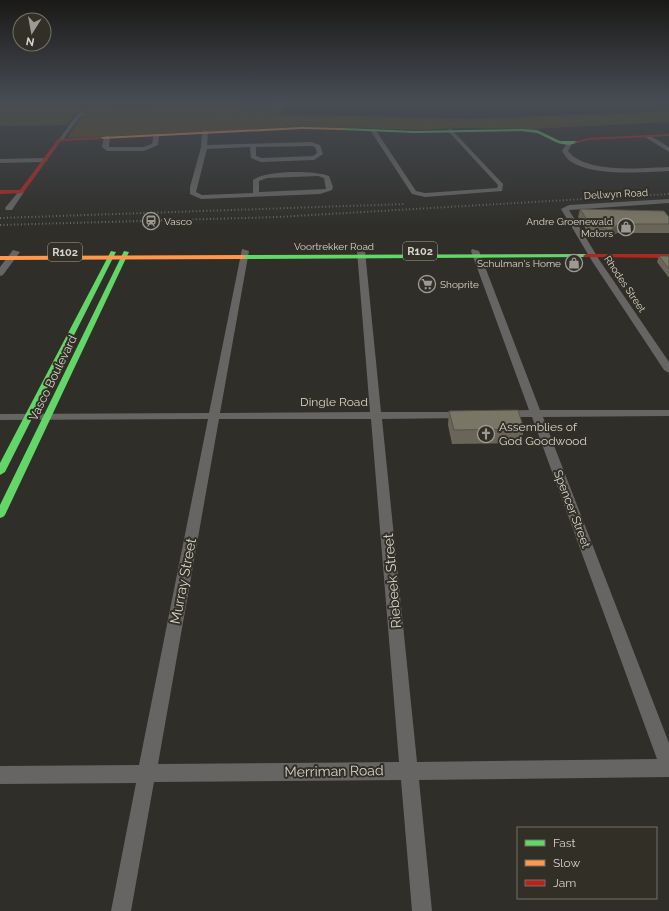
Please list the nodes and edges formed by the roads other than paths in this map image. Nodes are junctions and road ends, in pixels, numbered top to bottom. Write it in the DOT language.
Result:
graph roads {
  1 [pos="57,144"];
  2 [pos="106,144"];
  3 [pos="155,144"];
  4 [pos="204,144"];
  5 [pos="381,144"];
  6 [pos="463,144"];
  7 [pos="569,144"];
  8 [pos="659,144"];
  9 [pos="253,146"];
  10 [pos="204,147"];
  11 [pos="669,150"];
  12 [pos="45,160"];
  13 [pos="0,161"];
  14 [pos="669,169"];
  15 [pos="0,192"];
  16 [pos="21,192"];
  17 [pos="256,195"];
  18 [pos="664,203"];
  19 [pos="9,208"];
  20 [pos="565,209"];
  21 [pos="669,250"];
  22 [pos="0,252"];
  23 [pos="592,253"];
  24 [pos="125,254"];
  25 [pos="245,254"];
  26 [pos="361,254"];
  27 [pos="476,254"];
  28 [pos="14,255"];
  29 [pos="112,255"];
  30 [pos="669,256"];
  31 [pos="0,258"];
  32 [pos="0,274"];
  33 [pos="669,370"];
  34 [pos="669,413"];
  35 [pos="472,414"];
  36 [pos="495,414"];
  37 [pos="536,414"];
  38 [pos="215,415"];
  39 [pos="377,415"];
  40 [pos="0,417"];
  41 [pos="28,417"];
  42 [pos="47,417"];
  43 [pos="0,472"];
  44 [pos="0,515"];
  45 [pos="669,767"];
  46 [pos="409,770"];
  47 [pos="146,774"];
  48 [pos="0,775"];
  49 [pos="121,911"];
  50 [pos="422,911"];
  1 -- 12 [label="main road"];
  2 -- 3 [label="street"];
  4 -- 10 [label="street"];
  5 -- 6 [label="street"];
  7 -- 14 [label="street"];
  8 -- 11 [label="street"];
  9 -- 9 [label="street"];
  9 -- 10 [label="street"];
  10 -- 17 [label="street"];
  12 -- 13 [label="street"];
  12 -- 16 [label="main road"];
  15 -- 16 [label="main road"];
  16 -- 19 [label="street"];
  17 -- 17 [label="street"];
  18 -- 20 [label="street, Dellwyn Road"];
  20 -- 23 [label="street, Rhodes Street"];
  21 -- 23 [label="main road, Voortrekker Road / R102"];
  22 -- 28 [label="main road, Voortrekker Road / R102"];
  23 -- 27 [label="main road, Voortrekker Road / R102"];
  23 -- 30 [label="main road, Voortrekker Road / R102"];
  23 -- 33 [label="street, Rhodes Street"];
  24 -- 25 [label="main road, Voortrekker Road / R102"];
  24 -- 29 [label="main road, Voortrekker Road / R102"];
  24 -- 42 [label="main road, Vasco Boulevard"];
  25 -- 26 [label="main road, Voortrekker Road / R102"];
  25 -- 38 [label="street, Murray Street"];
  26 -- 27 [label="main road, Voortrekker Road / R102"];
  26 -- 39 [label="street, Riebeek Street"];
  27 -- 37 [label="street, Spencer Street"];
  28 -- 29 [label="main road, Voortrekker Road / R102"];
  28 -- 31 [label="main road, Voortrekker Road / R102"];
  28 -- 32 [label="street"];
  29 -- 41 [label="main road, Vasco Boulevard"];
  34 -- 37 [label="street"];
  35 -- 39 [label="street, Dingle Road"];
  36 -- 37 [label="street"];
  37 -- 45 [label="street, Spencer Street"];
  38 -- 39 [label="street, Dingle Road"];
  38 -- 42 [label="street, Dingle Road"];
  38 -- 47 [label="street, Murray Street"];
  39 -- 46 [label="street, Riebeek Street"];
  40 -- 41 [label="street, Dingle Road"];
  41 -- 42 [label="street, Dingle Road"];
  41 -- 43 [label="main road, Vasco Boulevard"];
  42 -- 44 [label="main road, Vasco Boulevard"];
  45 -- 46 [label="street, Merriman Road"];
  46 -- 47 [label="street, Merriman Road"];
  46 -- 50 [label="street, Riebeek Street"];
  47 -- 48 [label="street, Merriman Road"];
  47 -- 49 [label="street, Murray Street"];
}
